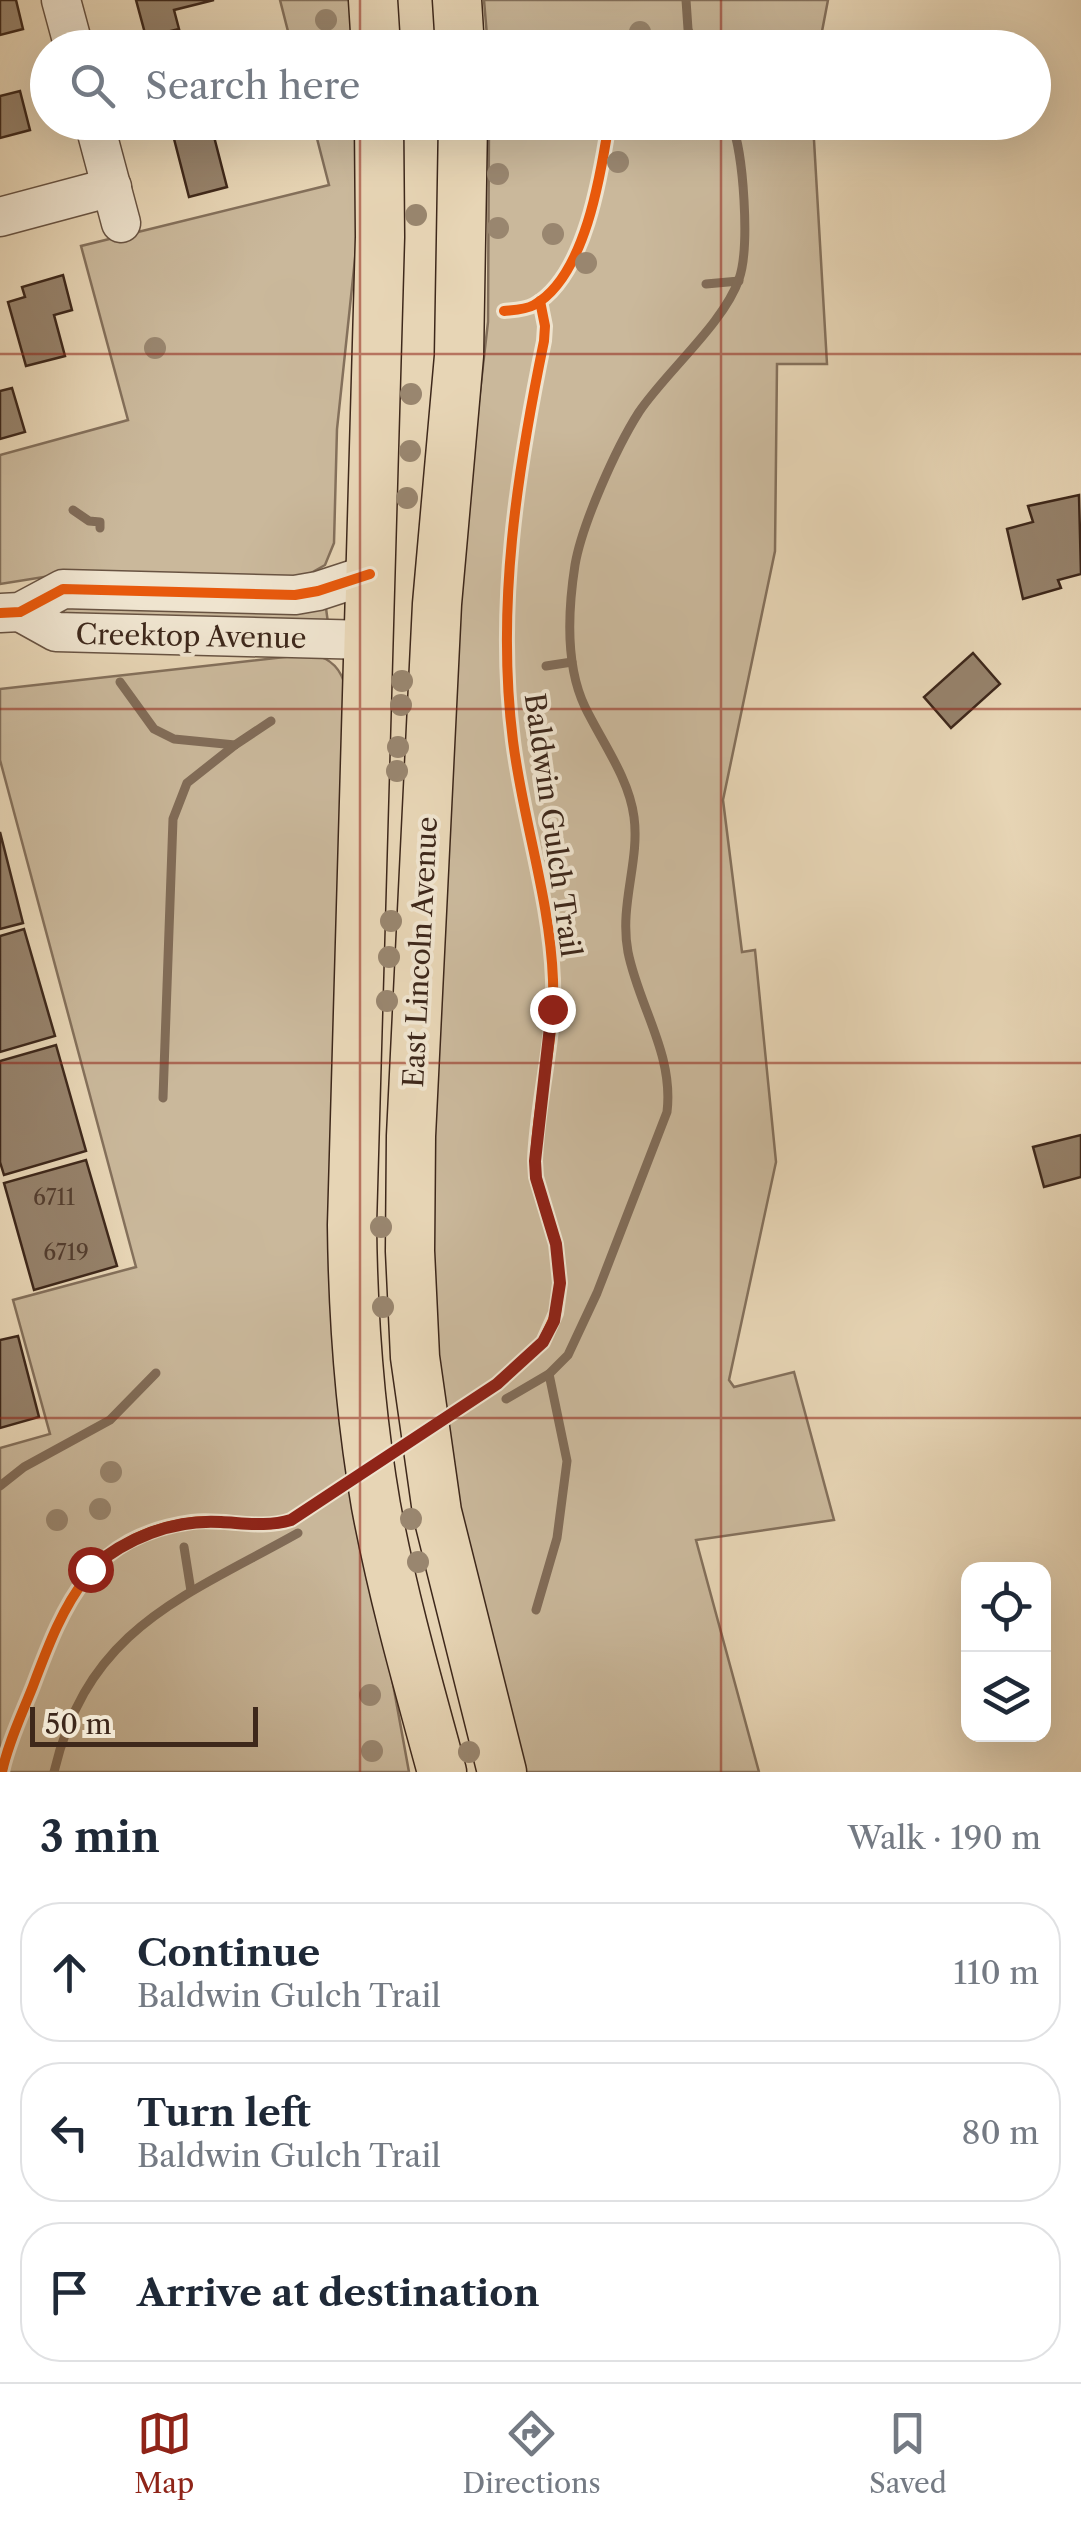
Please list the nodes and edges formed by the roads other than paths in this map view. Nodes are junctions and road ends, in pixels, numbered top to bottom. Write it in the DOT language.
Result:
graph roads {
  1 [pos="61,0"];
  2 [pos="373,0"];
  3 [pos="457,0"];
  4 [pos="69,30"];
  5 [pos="375,30"];
  6 [pos="459,30"];
  7 [pos="99,140"];
  8 [pos="379,140"];
  9 [pos="463,140"];
  10 [pos="0,216"];
  11 [pos="370,574"];
  12 [pos="10,613"];
  13 [pos="368,640"];
  14 [pos="442,1772"];
  15 [pos="502,1772"];
  1 -- 4 [label="street"];
  2 -- 5 [label="main road"];
  3 -- 6 [label="main road"];
  7 -- 10 [label="street"];
  8 -- 11 [label="main road, East Lincoln Avenue"];
  9 -- 15 [label="main road, East Lincoln Avenue"];
  11 -- 12 [label="street, Creektop Avenue"];
  11 -- 13 [label="main road, East Lincoln Avenue"];
  12 -- 13 [label="street, Creektop Avenue"];
  13 -- 14 [label="main road, East Lincoln Avenue"];
}
